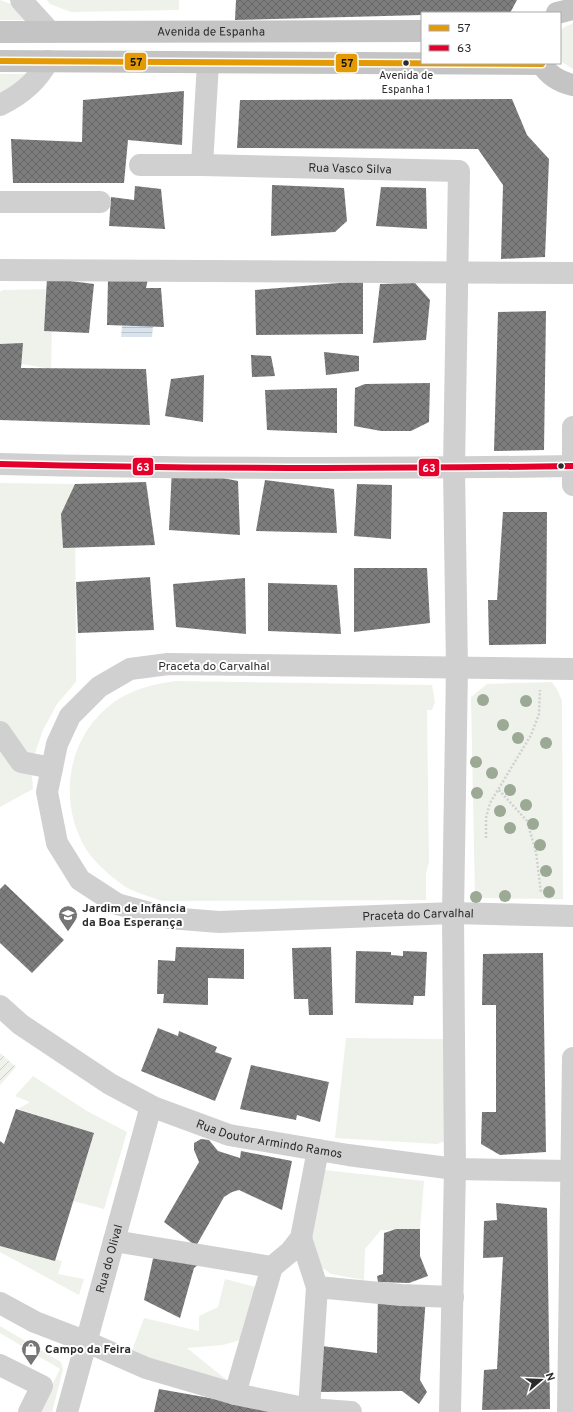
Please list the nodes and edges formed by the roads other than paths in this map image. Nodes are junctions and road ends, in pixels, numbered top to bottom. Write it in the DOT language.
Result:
graph roads {
  1 [pos="21,0"];
  2 [pos="573,9"];
  3 [pos="561,12"];
  4 [pos="421,31"];
  5 [pos="0,32"];
  6 [pos="50,32"];
  7 [pos="0,61"];
  8 [pos="48,61"];
  9 [pos="208,63"];
  10 [pos="421,64"];
  11 [pos="542,64"];
  12 [pos="573,85"];
  13 [pos="0,105"];
  14 [pos="140,165"];
  15 [pos="202,165"];
  16 [pos="0,202"];
  17 [pos="100,202"];
  18 [pos="0,270"];
  19 [pos="456,273"];
  20 [pos="573,273"];
  21 [pos="573,427"];
  22 [pos="0,464"];
  23 [pos="572,466"];
  24 [pos="454,468"];
  25 [pos="573,486"];
  26 [pos="457,668"];
  27 [pos="573,669"];
  28 [pos="0,732"];
  29 [pos="52,768"];
  30 [pos="453,913"];
  31 [pos="573,916"];
  32 [pos="0,1006"];
  33 [pos="573,1058"];
  34 [pos="151,1106"];
  35 [pos="318,1150"];
  36 [pos="455,1169"];
  37 [pos="572,1171"];
  38 [pos="301,1238"];
  39 [pos="114,1241"];
  40 [pos="272,1268"];
  41 [pos="317,1287"];
  42 [pos="453,1297"];
  43 [pos="0,1303"];
  44 [pos="87,1342"];
  45 [pos="0,1365"];
  46 [pos="235,1394"];
  47 [pos="309,1409"];
  48 [pos="29,1412"];
  49 [pos="67,1412"];
  50 [pos="351,1412"];
  51 [pos="450,1412"];
  52 [pos="568,1412"];
  1 -- 6 [label="street"];
  2 -- 3 [label="main road"];
  4 -- 6 [label="main road, Avenida de Espanha"];
  5 -- 6 [label="main road, Avenida de Espanha"];
  7 -- 8 [label="main road"];
  8 -- 9 [label="main road"];
  8 -- 13 [label="street"];
  9 -- 10 [label="main road"];
  9 -- 15 [label="street"];
  11 -- 12 [label="main road"];
  14 -- 15 [label="street, Rua Vasco Silva"];
  15 -- 19 [label="street, Rua Vasco Silva"];
  16 -- 17 [label="street"];
  18 -- 19 [label="street"];
  19 -- 20 [label="street"];
  19 -- 24 [label="street"];
  21 -- 23 [label="street"];
  22 -- 24 [label="street"];
  23 -- 24 [label="street"];
  23 -- 25 [label="street"];
  24 -- 26 [label="street"];
  26 -- 27 [label="street, Praceta do Carvalhal"];
  26 -- 29 [label="street, Praceta do Carvalhal"];
  26 -- 30 [label="street"];
  28 -- 29 [label="street"];
  29 -- 30 [label="street, Praceta do Carvalhal"];
  30 -- 31 [label="street, Praceta do Carvalhal"];
  30 -- 36 [label="street"];
  32 -- 34 [label="street, Rua Doutor Armindo Ramos"];
  33 -- 37 [label="street"];
  34 -- 35 [label="street, Rua Doutor Armindo Ramos"];
  34 -- 39 [label="street, Rua do Olival"];
  35 -- 36 [label="street, Rua Doutor Armindo Ramos"];
  35 -- 38 [label="street"];
  36 -- 37 [label="street, Rua Doutor Armindo Ramos"];
  36 -- 42 [label="street"];
  37 -- 52 [label="street"];
  38 -- 40 [label="street"];
  38 -- 41 [label="street"];
  39 -- 40 [label="street"];
  39 -- 44 [label="street, Rua do Olival"];
  40 -- 46 [label="street"];
  41 -- 42 [label="street"];
  41 -- 47 [label="street"];
  42 -- 51 [label="street"];
  43 -- 44 [label="street"];
  44 -- 46 [label="street"];
  44 -- 49 [label="street, Rua do Olival"];
  45 -- 48 [label="street"];
  46 -- 47 [label="street"];
  47 -- 50 [label="street"];
}
